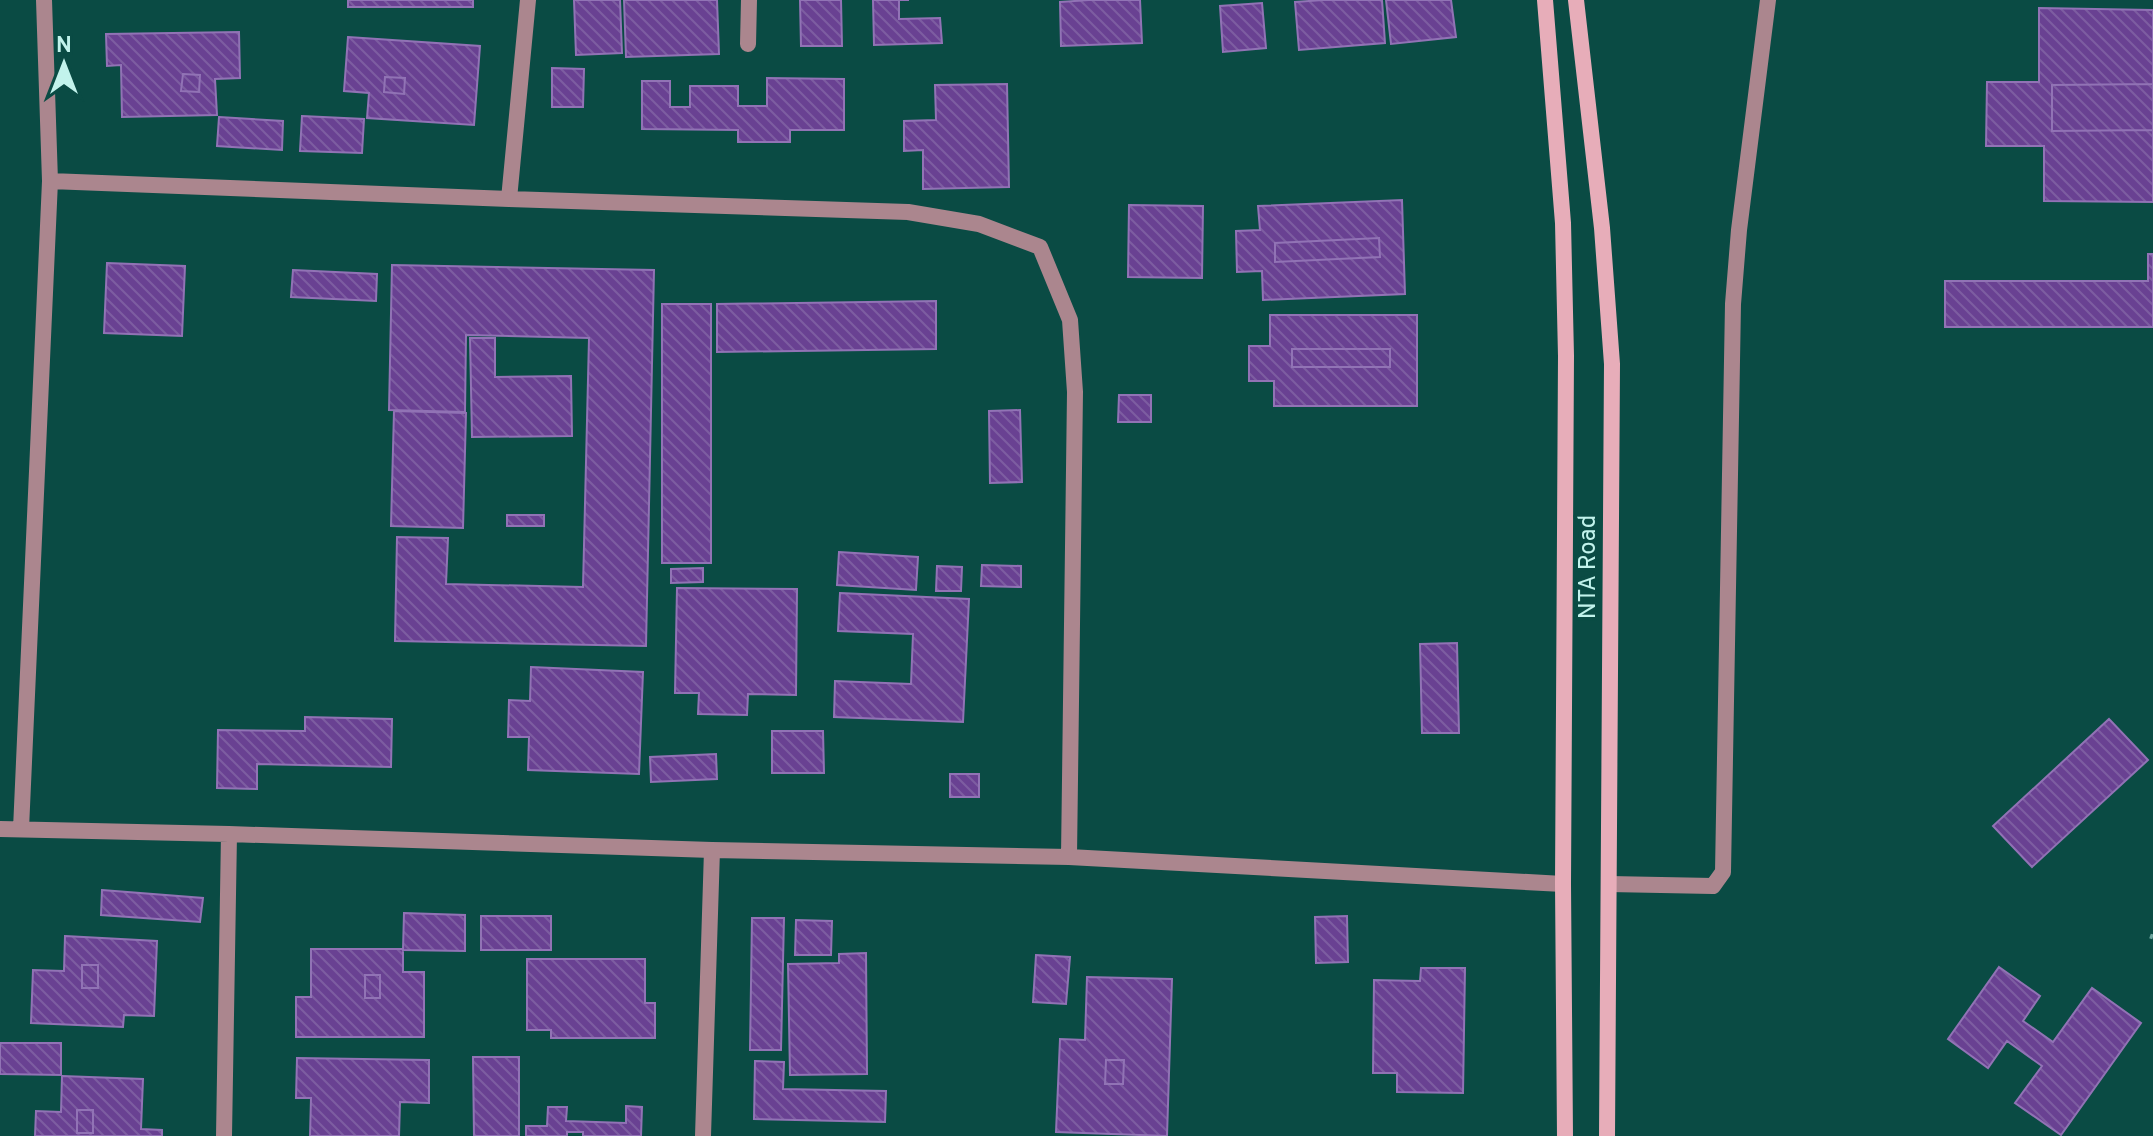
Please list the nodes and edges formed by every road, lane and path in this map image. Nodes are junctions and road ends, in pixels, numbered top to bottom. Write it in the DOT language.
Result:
graph roads {
  1 [pos="44,0"];
  2 [pos="528,0"];
  3 [pos="749,0"];
  4 [pos="1545,0"];
  5 [pos="1576,0"];
  6 [pos="1768,0"];
  7 [pos="748,44"];
  8 [pos="50,181"];
  9 [pos="509,199"];
  10 [pos="0,829"];
  11 [pos="21,829"];
  12 [pos="229,834"];
  13 [pos="712,850"];
  14 [pos="1069,857"];
  15 [pos="1563,884"];
  16 [pos="1609,884"];
  17 [pos="224,1136"];
  18 [pos="703,1136"];
  19 [pos="1565,1136"];
  20 [pos="1607,1136"];
  1 -- 8 [label="street"];
  2 -- 9 [label="street"];
  3 -- 7 [label="street"];
  4 -- 15 [label="main road, NTA Road"];
  5 -- 16 [label="main road, NTA Road"];
  6 -- 16 [label="street"];
  8 -- 9 [label="street"];
  8 -- 11 [label="street"];
  9 -- 14 [label="street"];
  10 -- 11 [label="street"];
  11 -- 12 [label="street"];
  12 -- 13 [label="street"];
  12 -- 17 [label="street"];
  13 -- 14 [label="street"];
  13 -- 18 [label="street"];
  14 -- 15 [label="street"];
  15 -- 19 [label="main road, NTA Road"];
  16 -- 20 [label="main road, NTA Road"];
}
